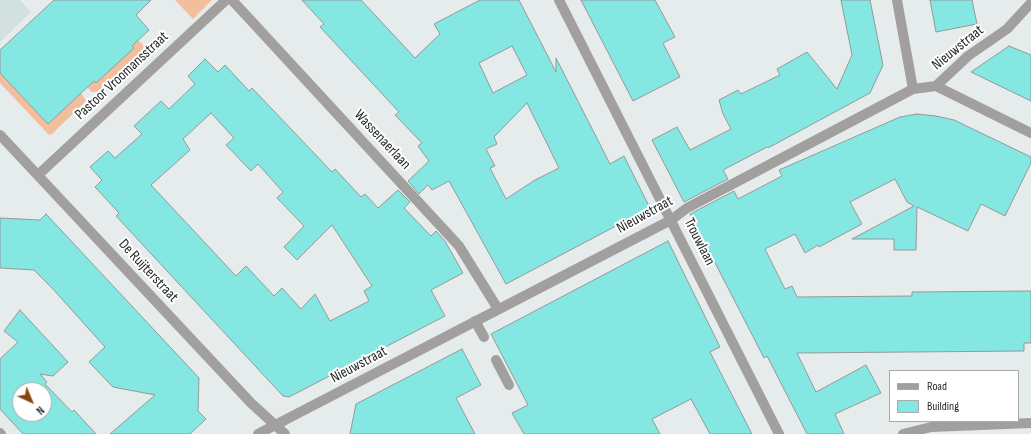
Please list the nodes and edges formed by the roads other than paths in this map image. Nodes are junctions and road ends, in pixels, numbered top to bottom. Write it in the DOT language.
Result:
graph roads {
  1 [pos="226,0"];
  2 [pos="232,0"];
  3 [pos="559,0"];
  4 [pos="896,0"];
  5 [pos="1031,3"];
  6 [pos="936,86"];
  7 [pos="913,89"];
  8 [pos="1031,133"];
  9 [pos="0,135"];
  10 [pos="38,175"];
  11 [pos="671,220"];
  12 [pos="498,309"];
  13 [pos="475,321"];
  14 [pos="484,337"];
  15 [pos="496,360"];
  16 [pos="509,385"];
  17 [pos="990,423"];
  18 [pos="1031,423"];
  19 [pos="931,424"];
  20 [pos="275,425"];
  21 [pos="952,430"];
  22 [pos="258,434"];
  23 [pos="285,434"];
  24 [pos="779,434"];
  25 [pos="902,434"];
  1 -- 10 [label="street, Pastoor Vroomansstraat"];
  2 -- 12 [label="street, Wassenaerlaan"];
  3 -- 11 [label="street, Trouwlaan"];
  4 -- 7 [label="street"];
  5 -- 6 [label="street, Nieuwstraat"];
  6 -- 7 [label="street, Nieuwstraat"];
  6 -- 8 [label="street"];
  7 -- 11 [label="street, Nieuwstraat"];
  9 -- 10 [label="street, De Ruijterstraat"];
  10 -- 20 [label="street, De Ruijterstraat"];
  11 -- 12 [label="street, Nieuwstraat"];
  11 -- 24 [label="street, Trouwlaan"];
  12 -- 13 [label="street, Nieuwstraat"];
  13 -- 14 [label="street"];
  13 -- 20 [label="street, Nieuwstraat"];
  15 -- 16 [label="street"];
  17 -- 18 [label="street"];
  17 -- 21 [label="street"];
  19 -- 21 [label="street"];
  19 -- 25 [label="street"];
  20 -- 22 [label="street, Nieuwstraat"];
  20 -- 23 [label="street, De Ruijterstraat"];
}
